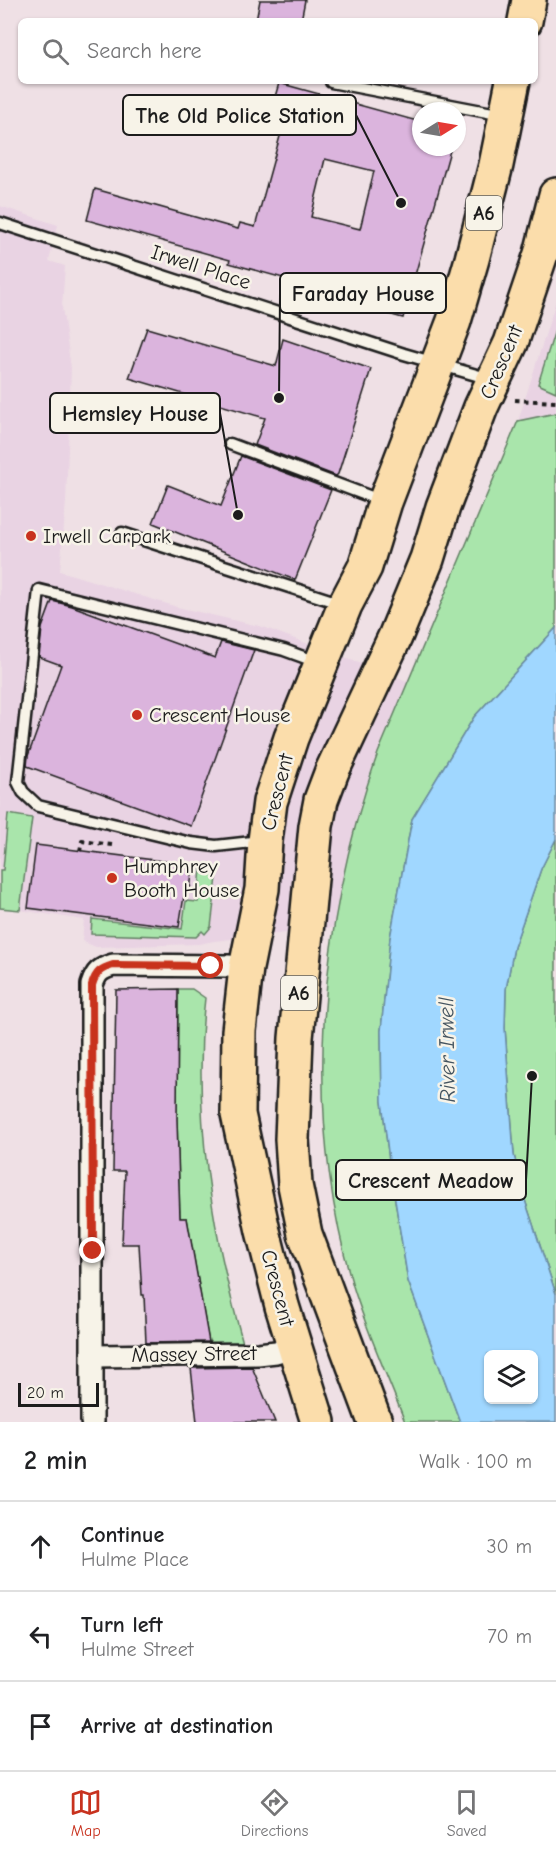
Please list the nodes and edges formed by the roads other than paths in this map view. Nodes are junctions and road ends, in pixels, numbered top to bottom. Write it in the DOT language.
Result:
graph roads {
  1 [pos="529,0"];
  2 [pos="526,18"];
  3 [pos="341,84"];
  4 [pos="512,84"];
  5 [pos="506,116"];
  6 [pos="556,195"];
  7 [pos="0,223"];
  8 [pos="549,253"];
  9 [pos="438,363"];
  10 [pos="502,390"];
  11 [pos="230,444"];
  12 [pos="385,502"];
  13 [pos="122,533"];
  14 [pos="345,605"];
  15 [pos="321,664"];
  16 [pos="265,841"];
  17 [pos="246,968"];
  18 [pos="294,1347"];
  19 [pos="93,1356"];
  20 [pos="92,1422"];
  21 [pos="318,1422"];
  22 [pos="375,1422"];
  1 -- 2 [label="highway"];
  3 -- 5 [label="lane"];
  4 -- 5 [label="highway, Crescent / A6"];
  5 -- 9 [label="highway, Crescent / A6"];
  6 -- 8 [label="highway, Crescent / A6"];
  7 -- 9 [label="lane, Irwell Place"];
  8 -- 10 [label="highway, Crescent / A6"];
  9 -- 10 [label="lane, Irwell Place"];
  9 -- 12 [label="highway, Crescent / A6"];
  10 -- 22 [label="highway, Crescent / A6"];
  11 -- 12 [label="lane"];
  12 -- 14 [label="highway, Crescent / A6"];
  13 -- 14 [label="lane"];
  14 -- 15 [label="highway, Crescent / A6"];
  15 -- 16 [label="highway, Crescent / A6"];
  15 -- 16 [label="lane"];
  16 -- 17 [label="highway, Crescent / A6"];
  17 -- 18 [label="highway, Crescent / A6"];
  17 -- 19 [label="street"];
  18 -- 19 [label="street, Massey Street"];
  18 -- 21 [label="highway, Crescent / A6"];
  19 -- 20 [label="street"];
}
